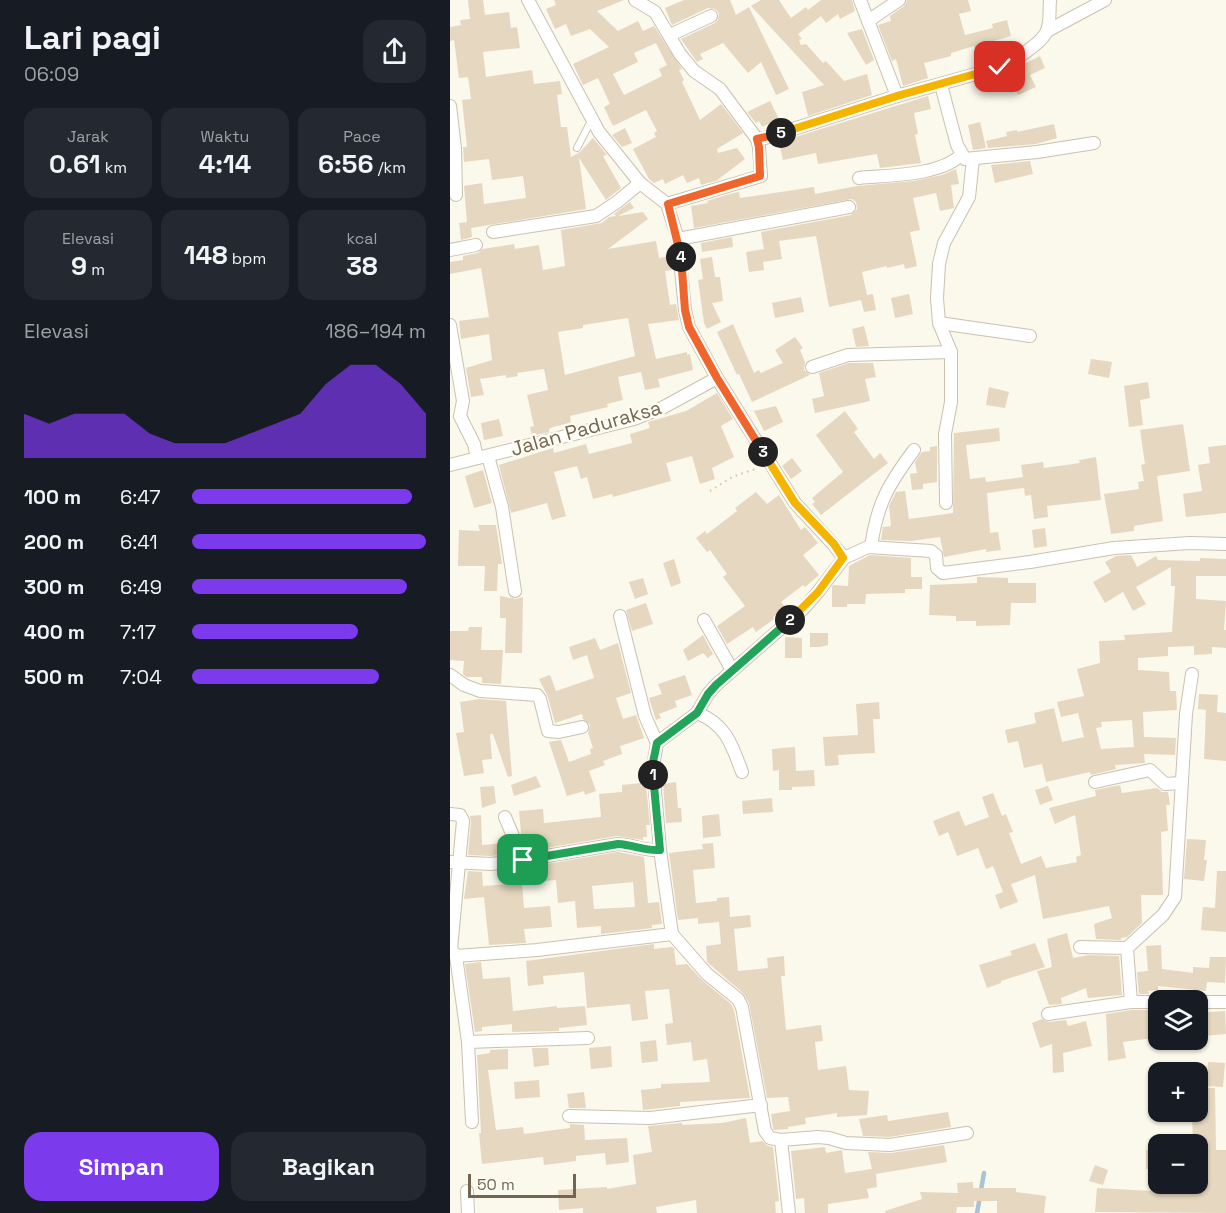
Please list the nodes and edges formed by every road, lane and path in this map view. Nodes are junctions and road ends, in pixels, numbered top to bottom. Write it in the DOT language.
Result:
graph roads {
  1 [pos="528,0"];
  2 [pos="635,0"];
  3 [pos="860,0"];
  4 [pos="898,0"];
  5 [pos="1050,0"];
  6 [pos="1106,0"];
  7 [pos="711,16"];
  8 [pos="868,21"];
  9 [pos="1047,31"];
  10 [pos="670,35"];
  11 [pos="941,85"];
  12 [pos="897,96"];
  13 [pos="450,106"];
  14 [pos="592,119"];
  15 [pos="452,124"];
  16 [pos="757,139"];
  17 [pos="1094,143"];
  18 [pos="577,147"];
  19 [pos="967,157"];
  20 [pos="859,178"];
  21 [pos="640,183"];
  22 [pos="456,195"];
  23 [pos="668,204"];
  24 [pos="849,207"];
  25 [pos="493,232"];
  26 [pos="678,239"];
  27 [pos="476,245"];
  28 [pos="450,250"];
  29 [pos="939,323"];
  30 [pos="450,326"];
  31 [pos="1030,336"];
  32 [pos="951,352"];
  33 [pos="812,367"];
  34 [pos="717,378"];
  35 [pos="914,450"];
  36 [pos="483,457"];
  37 [pos="768,462"];
  38 [pos="450,465"];
  39 [pos="710,491"];
  40 [pos="946,503"];
  41 [pos="1226,544"];
  42 [pos="871,548"];
  43 [pos="843,558"];
  44 [pos="515,591"];
  45 [pos="620,616"];
  46 [pos="704,620"];
  47 [pos="732,670"];
  48 [pos="1192,674"];
  49 [pos="450,675"];
  50 [pos="697,713"];
  51 [pos="582,727"];
  52 [pos="657,743"];
  53 [pos="742,772"];
  54 [pos="1095,782"];
  55 [pos="1181,783"];
  56 [pos="450,814"];
  57 [pos="505,817"];
  58 [pos="660,850"];
  59 [pos="523,860"];
  60 [pos="454,862"];
  61 [pos="672,934"];
  62 [pos="1080,947"];
  63 [pos="1127,948"];
  64 [pos="452,951"];
  65 [pos="1131,1002"];
  66 [pos="1148,1002"];
  67 [pos="1208,1002"];
  68 [pos="1226,1002"];
  69 [pos="1048,1014"];
  70 [pos="588,1038"];
  71 [pos="468,1042"];
  72 [pos="761,1105"];
  73 [pos="569,1116"];
  74 [pos="472,1122"];
  75 [pos="967,1133"];
  76 [pos="781,1140"];
  77 [pos="467,1191"];
  78 [pos="468,1213"];
  79 [pos="789,1213"];
  1 -- 14 [label="street"];
  2 -- 10 [label="street"];
  3 -- 8 [label="street"];
  4 -- 8 [label="street"];
  5 -- 9 [label="street"];
  6 -- 9 [label="street"];
  7 -- 10 [label="street"];
  8 -- 12 [label="street"];
  9 -- 11 [label="street"];
  10 -- 16 [label="street"];
  11 -- 12 [label="street"];
  11 -- 19 [label="street"];
  12 -- 16 [label="street"];
  13 -- 15 [label="street"];
  14 -- 18 [label="lane"];
  14 -- 21 [label="street"];
  15 -- 22 [label="street"];
  16 -- 23 [label="street"];
  17 -- 19 [label="street"];
  19 -- 20 [label="street"];
  19 -- 29 [label="street"];
  21 -- 23 [label="street"];
  21 -- 25 [label="street"];
  23 -- 26 [label="street"];
  24 -- 26 [label="street"];
  26 -- 34 [label="street"];
  27 -- 28 [label="street"];
  29 -- 31 [label="street"];
  29 -- 32 [label="street"];
  30 -- 36 [label="street"];
  32 -- 33 [label="street"];
  32 -- 40 [label="street"];
  34 -- 36 [label="street, Jalan Paduraksa"];
  34 -- 37 [label="street"];
  35 -- 42 [label="street"];
  36 -- 38 [label="street, Jalan Paduraksa"];
  36 -- 44 [label="street"];
  37 -- 39 [label="path"];
  37 -- 43 [label="street"];
  41 -- 42 [label="street"];
  42 -- 43 [label="street"];
  43 -- 47 [label="street"];
  45 -- 52 [label="street"];
  46 -- 47 [label="street"];
  47 -- 50 [label="street"];
  48 -- 55 [label="street"];
  49 -- 51 [label="street"];
  50 -- 52 [label="street"];
  50 -- 53 [label="street"];
  52 -- 58 [label="street"];
  54 -- 55 [label="street"];
  55 -- 63 [label="street"];
  56 -- 60 [label="street"];
  57 -- 59 [label="street"];
  58 -- 59 [label="street"];
  58 -- 61 [label="street"];
  59 -- 60 [label="street"];
  60 -- 64 [label="street"];
  61 -- 64 [label="street"];
  61 -- 72 [label="street"];
  62 -- 63 [label="street"];
  63 -- 65 [label="street"];
  64 -- 71 [label="street"];
  65 -- 66 [label="street"];
  65 -- 69 [label="street"];
  67 -- 68 [label="street"];
  70 -- 71 [label="street"];
  71 -- 74 [label="street"];
  72 -- 73 [label="street"];
  72 -- 76 [label="street"];
  75 -- 76 [label="street"];
  76 -- 79 [label="street"];
  77 -- 78 [label="street"];
}
